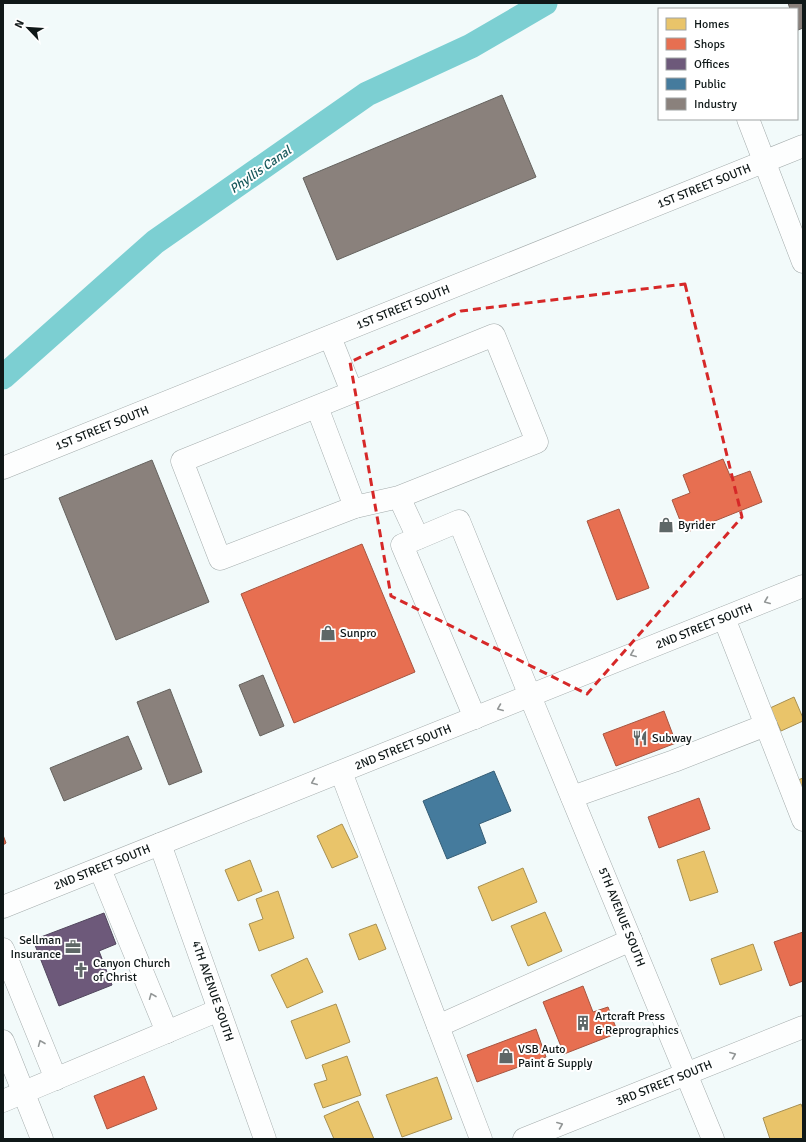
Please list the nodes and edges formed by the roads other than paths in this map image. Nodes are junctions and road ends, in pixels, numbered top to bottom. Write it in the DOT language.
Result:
graph roads {
  1 [pos="748,120"];
  2 [pos="803,146"];
  3 [pos="764,162"];
  4 [pos="803,262"];
  5 [pos="330,337"];
  6 [pos="352,392"];
  7 [pos="316,407"];
  8 [pos="5,462"];
  9 [pos="400,497"];
  10 [pos="355,507"];
  11 [pos="418,538"];
  12 [pos="803,586"];
  13 [pos="724,618"];
  14 [pos="530,696"];
  15 [pos="475,718"];
  16 [pos="766,725"];
  17 [pos="341,772"];
  18 [pos="572,797"];
  19 [pos="803,820"];
  20 [pos="160,844"];
  21 [pos="100,868"];
  22 [pos="3,907"];
  23 [pos="631,940"];
  24 [pos="3,949"];
  25 [pos="219,1010"];
  26 [pos="438,1026"];
  27 [pos="803,1027"];
  28 [pos="167,1032"];
  29 [pos="3,1041"];
  30 [pos="686,1074"];
  31 [pos="56,1079"];
  32 [pos="23,1092"];
  33 [pos="3,1101"];
  34 [pos="42,1139"];
  35 [pos="265,1139"];
  36 [pos="481,1139"];
  37 [pos="524,1139"];
  38 [pos="713,1139"];
  1 -- 3 [label="street"];
  2 -- 3 [label="street, 1ST STREET SOUTH"];
  3 -- 4 [label="street"];
  3 -- 5 [label="street, 1ST STREET SOUTH"];
  5 -- 6 [label="street"];
  5 -- 8 [label="street, 1ST STREET SOUTH"];
  6 -- 7 [label="street"];
  6 -- 9 [label="street"];
  7 -- 10 [label="street"];
  7 -- 10 [label="street"];
  9 -- 10 [label="street"];
  9 -- 11 [label="street"];
  11 -- 14 [label="street, 5TH AVENUE SOUTH"];
  11 -- 15 [label="street"];
  12 -- 13 [label="street, 2ND STREET SOUTH, one-way"];
  13 -- 14 [label="street, 2ND STREET SOUTH, one-way"];
  13 -- 16 [label="street"];
  14 -- 15 [label="street, 2ND STREET SOUTH, one-way"];
  14 -- 18 [label="street, 5TH AVENUE SOUTH"];
  15 -- 17 [label="street, 2ND STREET SOUTH"];
  16 -- 18 [label="street"];
  16 -- 19 [label="street"];
  17 -- 20 [label="street, 2ND STREET SOUTH, one-way"];
  17 -- 26 [label="street"];
  18 -- 23 [label="street, 5TH AVENUE SOUTH"];
  20 -- 21 [label="street, 2ND STREET SOUTH"];
  20 -- 25 [label="street, 4TH AVENUE SOUTH"];
  21 -- 22 [label="street, 2ND STREET SOUTH"];
  28 -- 21 [label="street, one-way"];
  23 -- 26 [label="street"];
  23 -- 30 [label="street, 5TH AVENUE SOUTH"];
  31 -- 24 [label="street, one-way"];
  25 -- 28 [label="street"];
  25 -- 35 [label="street, 4TH AVENUE SOUTH"];
  26 -- 36 [label="street"];
  30 -- 27 [label="street, 3RD STREET SOUTH, one-way"];
  28 -- 31 [label="street"];
  29 -- 32 [label="street"];
  37 -- 30 [label="street, 3RD STREET SOUTH, one-way"];
  30 -- 38 [label="street, 5TH AVENUE SOUTH"];
  31 -- 32 [label="street"];
  32 -- 33 [label="street"];
  32 -- 34 [label="street"];
}
